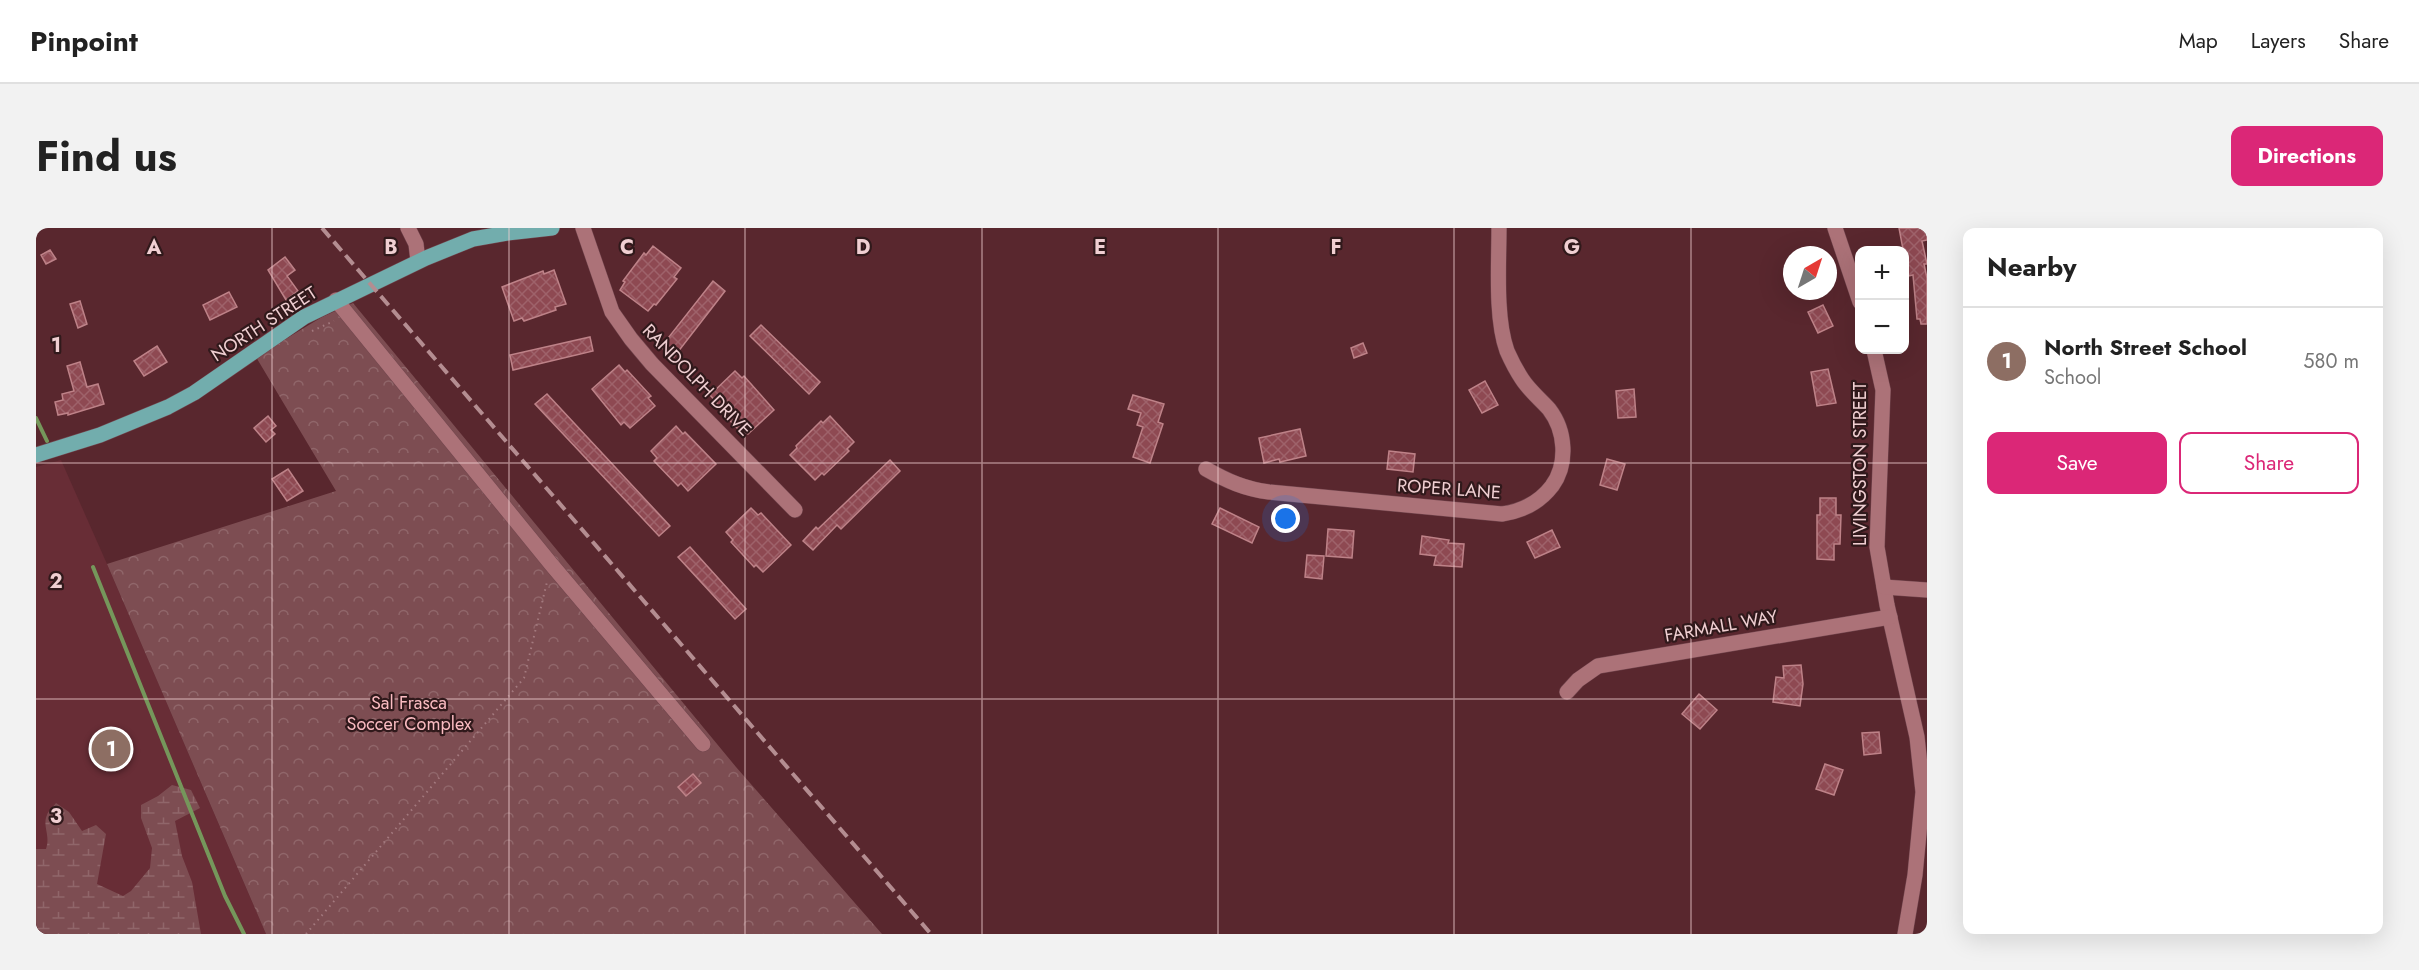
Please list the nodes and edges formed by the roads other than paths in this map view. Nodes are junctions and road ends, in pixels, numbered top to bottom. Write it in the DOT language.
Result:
graph roads {
  1 [pos="408,228"];
  2 [pos="552,228"];
  3 [pos="583,228"];
  4 [pos="1499,228"];
  5 [pos="1835,228"];
  6 [pos="418,261"];
  7 [pos="336,300"];
  8 [pos="1859,300"];
  9 [pos="1875,354"];
  10 [pos="36,455"];
  11 [pos="1206,469"];
  12 [pos="795,510"];
  13 [pos="1884,587"];
  14 [pos="1927,590"];
  15 [pos="1890,617"];
  16 [pos="1568,692"];
  17 [pos="703,744"];
  18 [pos="1905,934"];
  1 -- 6 [label="street"];
  2 -- 6 [label="main road, NORTH STREET"];
  3 -- 12 [label="street, RANDOLPH DRIVE"];
  4 -- 11 [label="street, ROPER LANE"];
  5 -- 8 [label="street"];
  6 -- 7 [label="main road, NORTH STREET"];
  7 -- 10 [label="main road, NORTH STREET"];
  7 -- 17 [label="street"];
  9 -- 13 [label="street, LIVINGSTON STREET"];
  13 -- 14 [label="street"];
  13 -- 15 [label="street, LIVINGSTON STREET"];
  15 -- 16 [label="street, FARMALL WAY"];
  15 -- 18 [label="street, LIVINGSTON STREET"];
}
